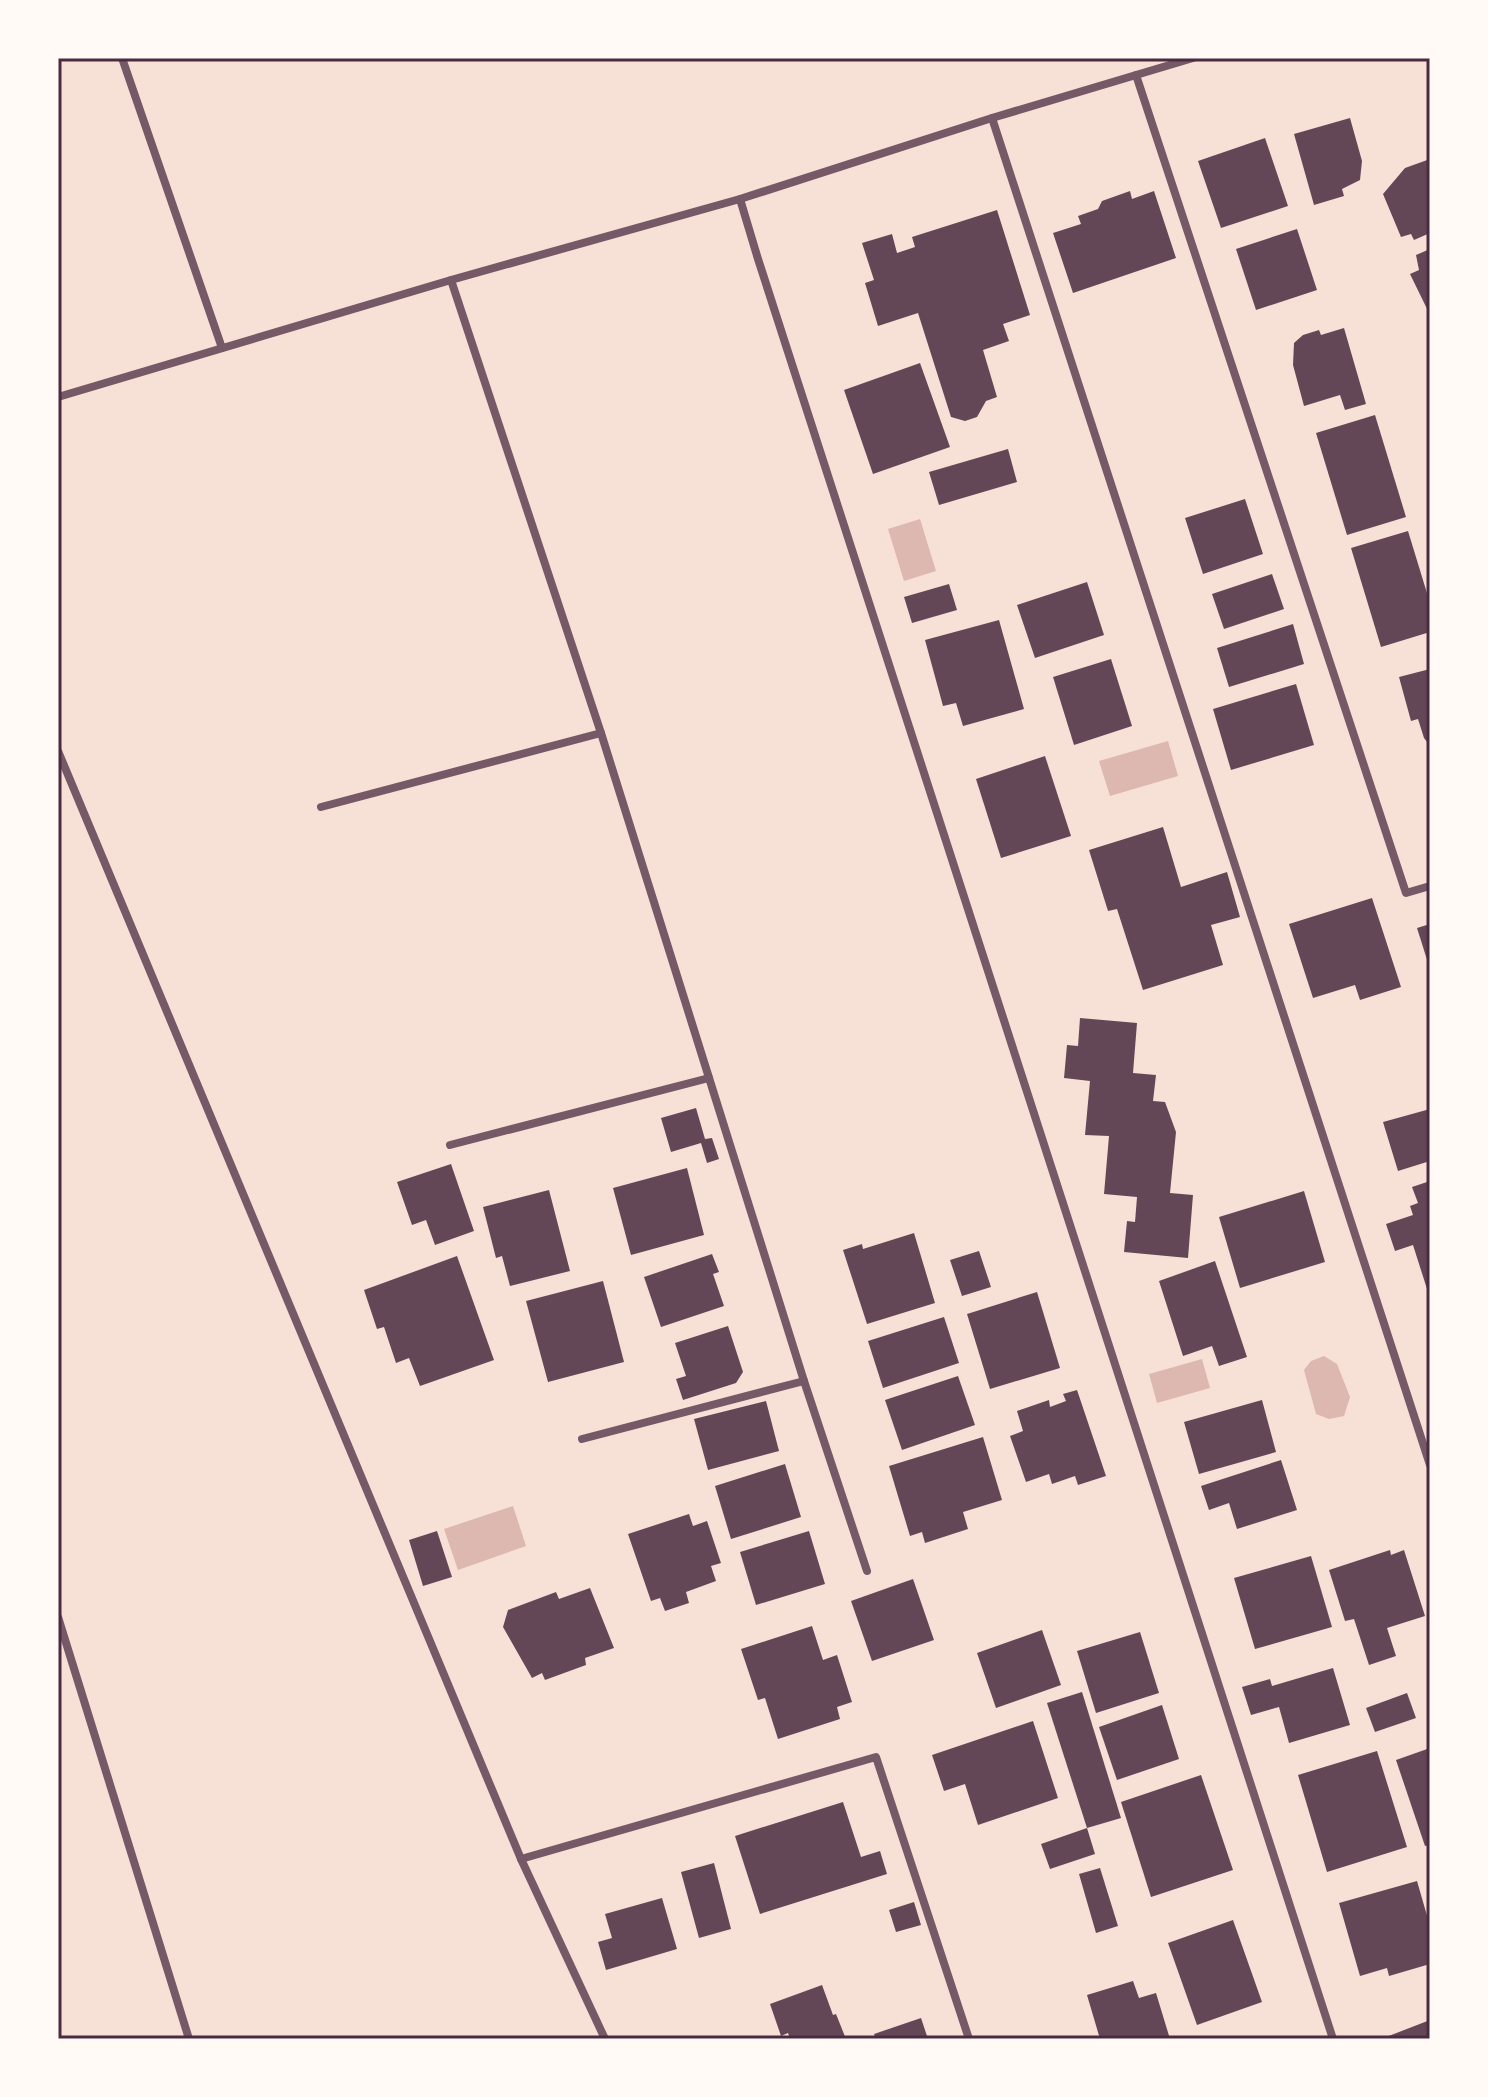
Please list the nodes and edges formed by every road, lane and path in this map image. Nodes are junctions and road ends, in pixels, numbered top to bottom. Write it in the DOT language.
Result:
graph roads {
  1 [pos="122,58"];
  2 [pos="1193,58"];
  3 [pos="1136,75"];
  4 [pos="992,118"];
  5 [pos="740,199"];
  6 [pos="451,280"];
  7 [pos="222,348"];
  8 [pos="58,397"];
  9 [pos="601,733"];
  10 [pos="58,751"];
  11 [pos="321,807"];
  12 [pos="1430,886"];
  13 [pos="709,1078"];
  14 [pos="450,1145"];
  15 [pos="804,1381"];
  16 [pos="582,1439"];
  17 [pos="1430,1465"];
  18 [pos="867,1571"];
  19 [pos="58,1617"];
  20 [pos="521,1859"];
  21 [pos="189,2039"];
  22 [pos="605,2039"];
  23 [pos="969,2039"];
  24 [pos="1333,2039"];
  1 -- 7 [label="street"];
  2 -- 3 [label="street"];
  3 -- 4 [label="street"];
  3 -- 12 [label="street"];
  4 -- 5 [label="street"];
  4 -- 17 [label="street"];
  5 -- 6 [label="street"];
  5 -- 24 [label="street"];
  6 -- 7 [label="street"];
  6 -- 9 [label="street"];
  7 -- 8 [label="street"];
  9 -- 11 [label="street"];
  9 -- 13 [label="street"];
  10 -- 20 [label="street"];
  13 -- 14 [label="street"];
  13 -- 15 [label="street"];
  15 -- 16 [label="street"];
  15 -- 18 [label="street"];
  19 -- 21 [label="street"];
  20 -- 22 [label="street"];
  20 -- 23 [label="street"];
}
